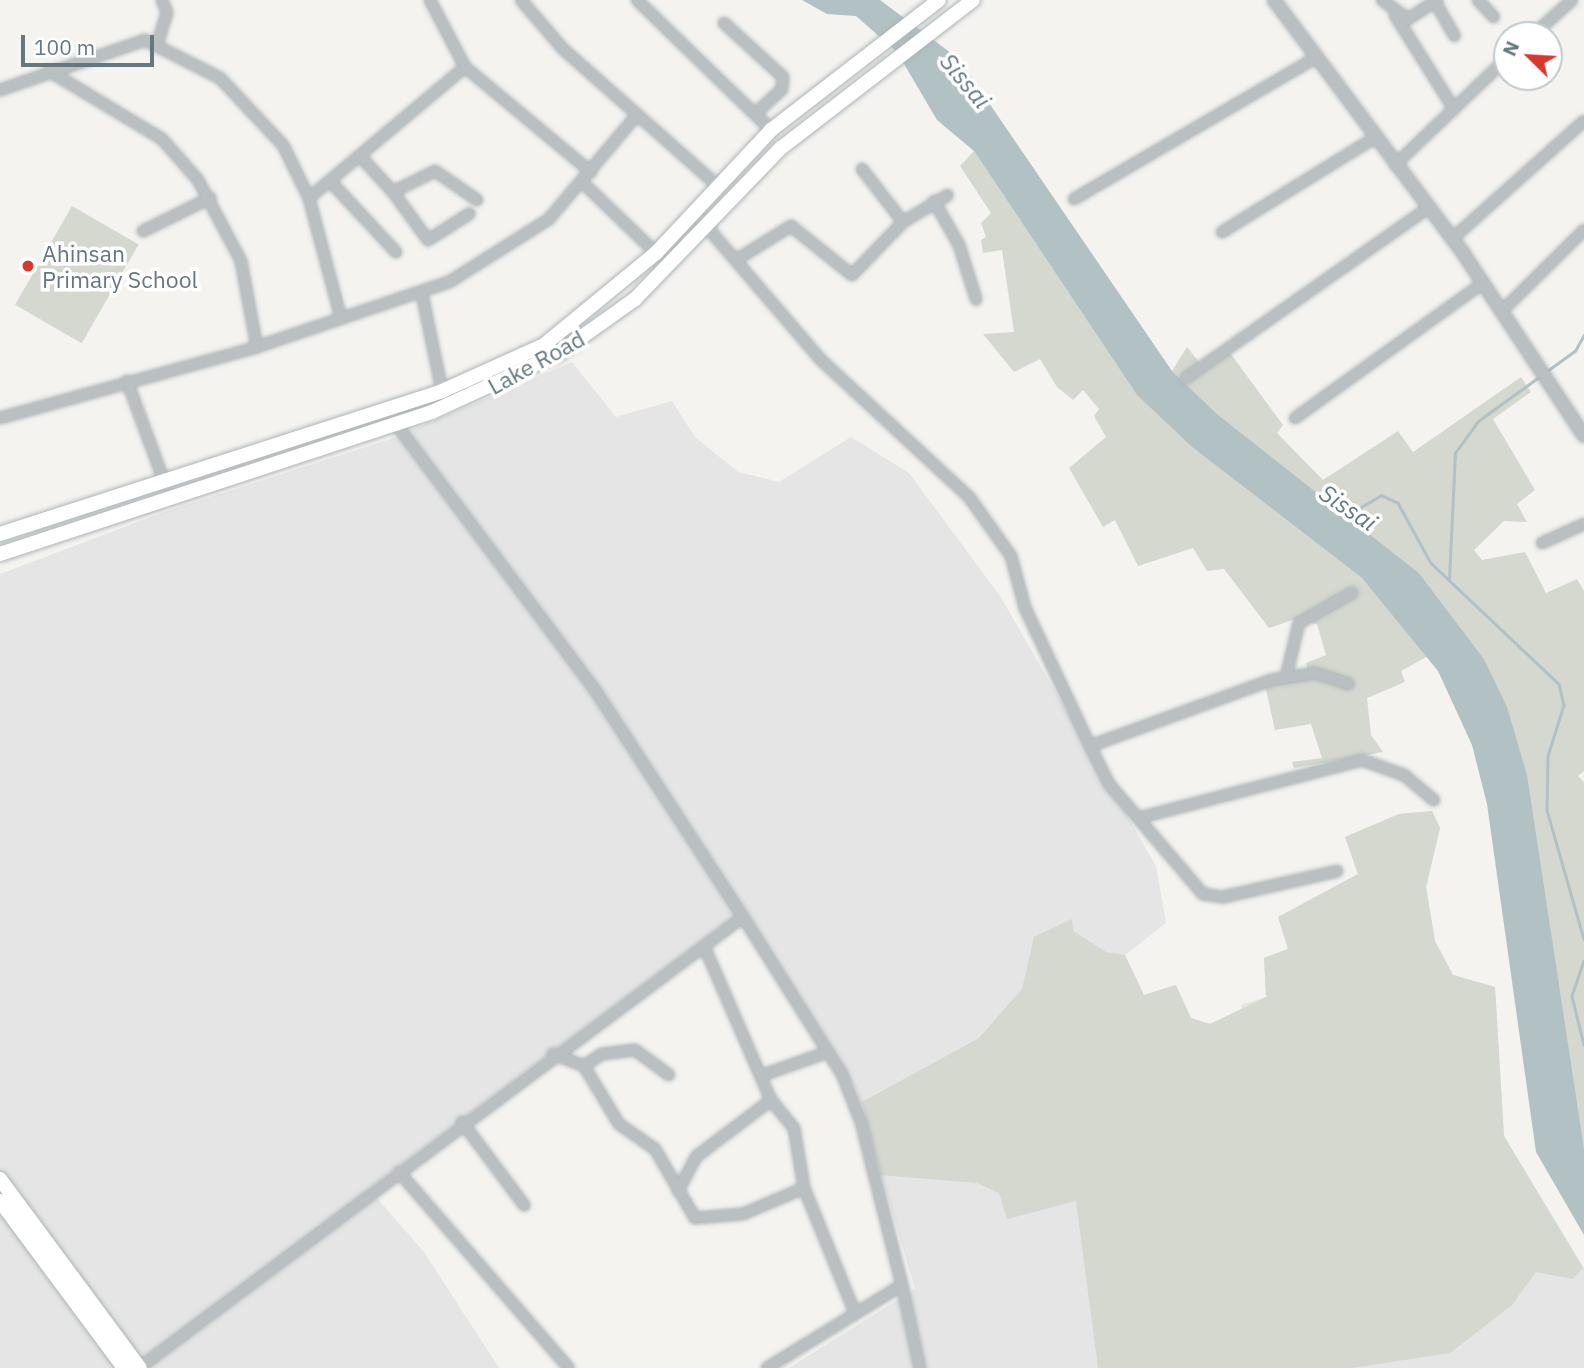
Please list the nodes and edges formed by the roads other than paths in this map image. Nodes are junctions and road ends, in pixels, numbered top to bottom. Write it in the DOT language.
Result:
graph roads {
  1 [pos="162,0"];
  2 [pos="430,0"];
  3 [pos="521,0"];
  4 [pos="637,0"];
  5 [pos="939,0"];
  6 [pos="973,0"];
  7 [pos="1274,0"];
  8 [pos="1382,0"];
  9 [pos="1478,0"];
  10 [pos="1572,0"];
  11 [pos="1436,1"];
  12 [pos="1395,15"];
  13 [pos="1494,17"];
  14 [pos="1549,21"];
  15 [pos="724,23"];
  16 [pos="1455,36"];
  17 [pos="158,42"];
  18 [pos="1314,59"];
  19 [pos="464,67"];
  20 [pos="49,71"];
  21 [pos="1493,71"];
  22 [pos="0,90"];
  23 [pos="1454,109"];
  24 [pos="755,114"];
  25 [pos="637,115"];
  26 [pos="1584,121"];
  27 [pos="771,130"];
  28 [pos="1374,138"];
  29 [pos="360,156"];
  30 [pos="1395,165"];
  31 [pos="862,169"];
  32 [pos="591,172"];
  33 [pos="330,181"];
  34 [pos="582,182"];
  35 [pos="719,187"];
  36 [pos="393,192"];
  37 [pos="948,195"];
  38 [pos="210,198"];
  39 [pos="309,198"];
  40 [pos="1074,199"];
  41 [pos="477,200"];
  42 [pos="934,201"];
  43 [pos="1429,208"];
  44 [pos="470,214"];
  45 [pos="700,218"];
  46 [pos="903,222"];
  47 [pos="1584,230"];
  48 [pos="143,231"];
  49 [pos="1222,232"];
  50 [pos="1452,239"];
  51 [pos="397,251"];
  52 [pos="656,253"];
  53 [pos="736,260"];
  54 [pos="1483,283"];
  55 [pos="422,294"];
  56 [pos="976,299"];
  57 [pos="1502,311"];
  58 [pos="341,318"];
  59 [pos="257,347"];
  60 [pos="1186,378"];
  61 [pos="127,381"];
  62 [pos="442,391"];
  63 [pos="0,418"];
  64 [pos="1295,418"];
  65 [pos="396,424"];
  66 [pos="1584,436"];
  67 [pos="165,484"];
  68 [pos="1584,524"];
  69 [pos="0,534"];
  70 [pos="1542,543"];
  71 [pos="0,554"];
  72 [pos="1352,593"];
  73 [pos="1286,677"];
  74 [pos="1348,684"];
  75 [pos="1090,746"];
  76 [pos="1434,800"];
  77 [pos="1142,817"];
  78 [pos="1337,871"];
  79 [pos="743,917"];
  80 [pos="704,946"];
  81 [pos="828,1052"];
  82 [pos="553,1054"];
  83 [pos="584,1066"];
  84 [pos="669,1075"];
  85 [pos="763,1075"];
  86 [pos="771,1100"];
  87 [pos="462,1122"];
  88 [pos="399,1172"];
  89 [pos="0,1179"];
  90 [pos="804,1188"];
  91 [pos="678,1191"];
  92 [pos="0,1201"];
  93 [pos="524,1205"];
  94 [pos="902,1285"];
  95 [pos="855,1313"];
  96 [pos="124,1368"];
  97 [pos="140,1368"];
  98 [pos="569,1368"];
  99 [pos="767,1368"];
  100 [pos="920,1368"];
  1 -- 17 [label="street"];
  2 -- 19 [label="street"];
  3 -- 25 [label="street"];
  4 -- 24 [label="street"];
  5 -- 27 [label="main road, Lake Road"];
  6 -- 45 [label="main road, Lake Road"];
  7 -- 18 [label="street"];
  8 -- 12 [label="street"];
  9 -- 13 [label="street"];
  10 -- 14 [label="street"];
  11 -- 12 [label="street"];
  11 -- 16 [label="street"];
  12 -- 23 [label="street"];
  15 -- 24 [label="street"];
  17 -- 20 [label="street"];
  17 -- 39 [label="street"];
  18 -- 28 [label="street"];
  18 -- 40 [label="street"];
  19 -- 29 [label="street"];
  19 -- 32 [label="street"];
  20 -- 22 [label="street"];
  20 -- 38 [label="street"];
  21 -- 23 [label="street"];
  23 -- 30 [label="street"];
  24 -- 27 [label="street"];
  25 -- 32 [label="street"];
  25 -- 35 [label="street"];
  26 -- 50 [label="street"];
  27 -- 35 [label="main road, Lake Road"];
  28 -- 30 [label="street"];
  28 -- 49 [label="street"];
  29 -- 33 [label="street"];
  29 -- 36 [label="street"];
  30 -- 43 [label="street"];
  31 -- 46 [label="street"];
  32 -- 34 [label="street"];
  33 -- 39 [label="street"];
  33 -- 51 [label="street"];
  34 -- 52 [label="street"];
  34 -- 55 [label="street"];
  35 -- 45 [label="main road, Lake Road"];
  36 -- 41 [label="street"];
  36 -- 44 [label="street"];
  37 -- 42 [label="street"];
  38 -- 48 [label="street"];
  38 -- 59 [label="street"];
  39 -- 58 [label="street"];
  42 -- 46 [label="street"];
  42 -- 56 [label="street"];
  43 -- 50 [label="street"];
  43 -- 60 [label="street"];
  45 -- 52 [label="main road, Lake Road"];
  45 -- 53 [label="street"];
  45 -- 65 [label="main road, Lake Road"];
  46 -- 53 [label="street"];
  47 -- 57 [label="street"];
  50 -- 54 [label="street"];
  52 -- 62 [label="main road, Lake Road"];
  53 -- 75 [label="street"];
  54 -- 57 [label="street"];
  54 -- 64 [label="street"];
  55 -- 58 [label="street"];
  55 -- 62 [label="street"];
  57 -- 66 [label="street"];
  58 -- 59 [label="street"];
  59 -- 61 [label="street"];
  61 -- 63 [label="street"];
  61 -- 67 [label="street"];
  62 -- 67 [label="main road, Lake Road"];
  65 -- 71 [label="main road, Lake Road"];
  65 -- 79 [label="street"];
  67 -- 69 [label="main road, Lake Road"];
  68 -- 70 [label="street"];
  72 -- 73 [label="street"];
  73 -- 74 [label="street"];
  73 -- 75 [label="street"];
  75 -- 77 [label="street"];
  76 -- 77 [label="street"];
  77 -- 78 [label="street"];
  79 -- 80 [label="street"];
  79 -- 81 [label="street"];
  80 -- 82 [label="street"];
  80 -- 85 [label="street"];
  81 -- 85 [label="street"];
  81 -- 94 [label="street"];
  82 -- 83 [label="street"];
  82 -- 87 [label="street"];
  83 -- 84 [label="street"];
  83 -- 91 [label="street"];
  85 -- 86 [label="street"];
  86 -- 90 [label="street"];
  86 -- 91 [label="street"];
  87 -- 88 [label="street"];
  87 -- 93 [label="street"];
  88 -- 97 [label="street"];
  88 -- 98 [label="street"];
  89 -- 97 [label="main road"];
  90 -- 91 [label="street"];
  90 -- 95 [label="street"];
  92 -- 96 [label="main road"];
  94 -- 95 [label="street"];
  94 -- 100 [label="street"];
  95 -- 99 [label="street"];
}
